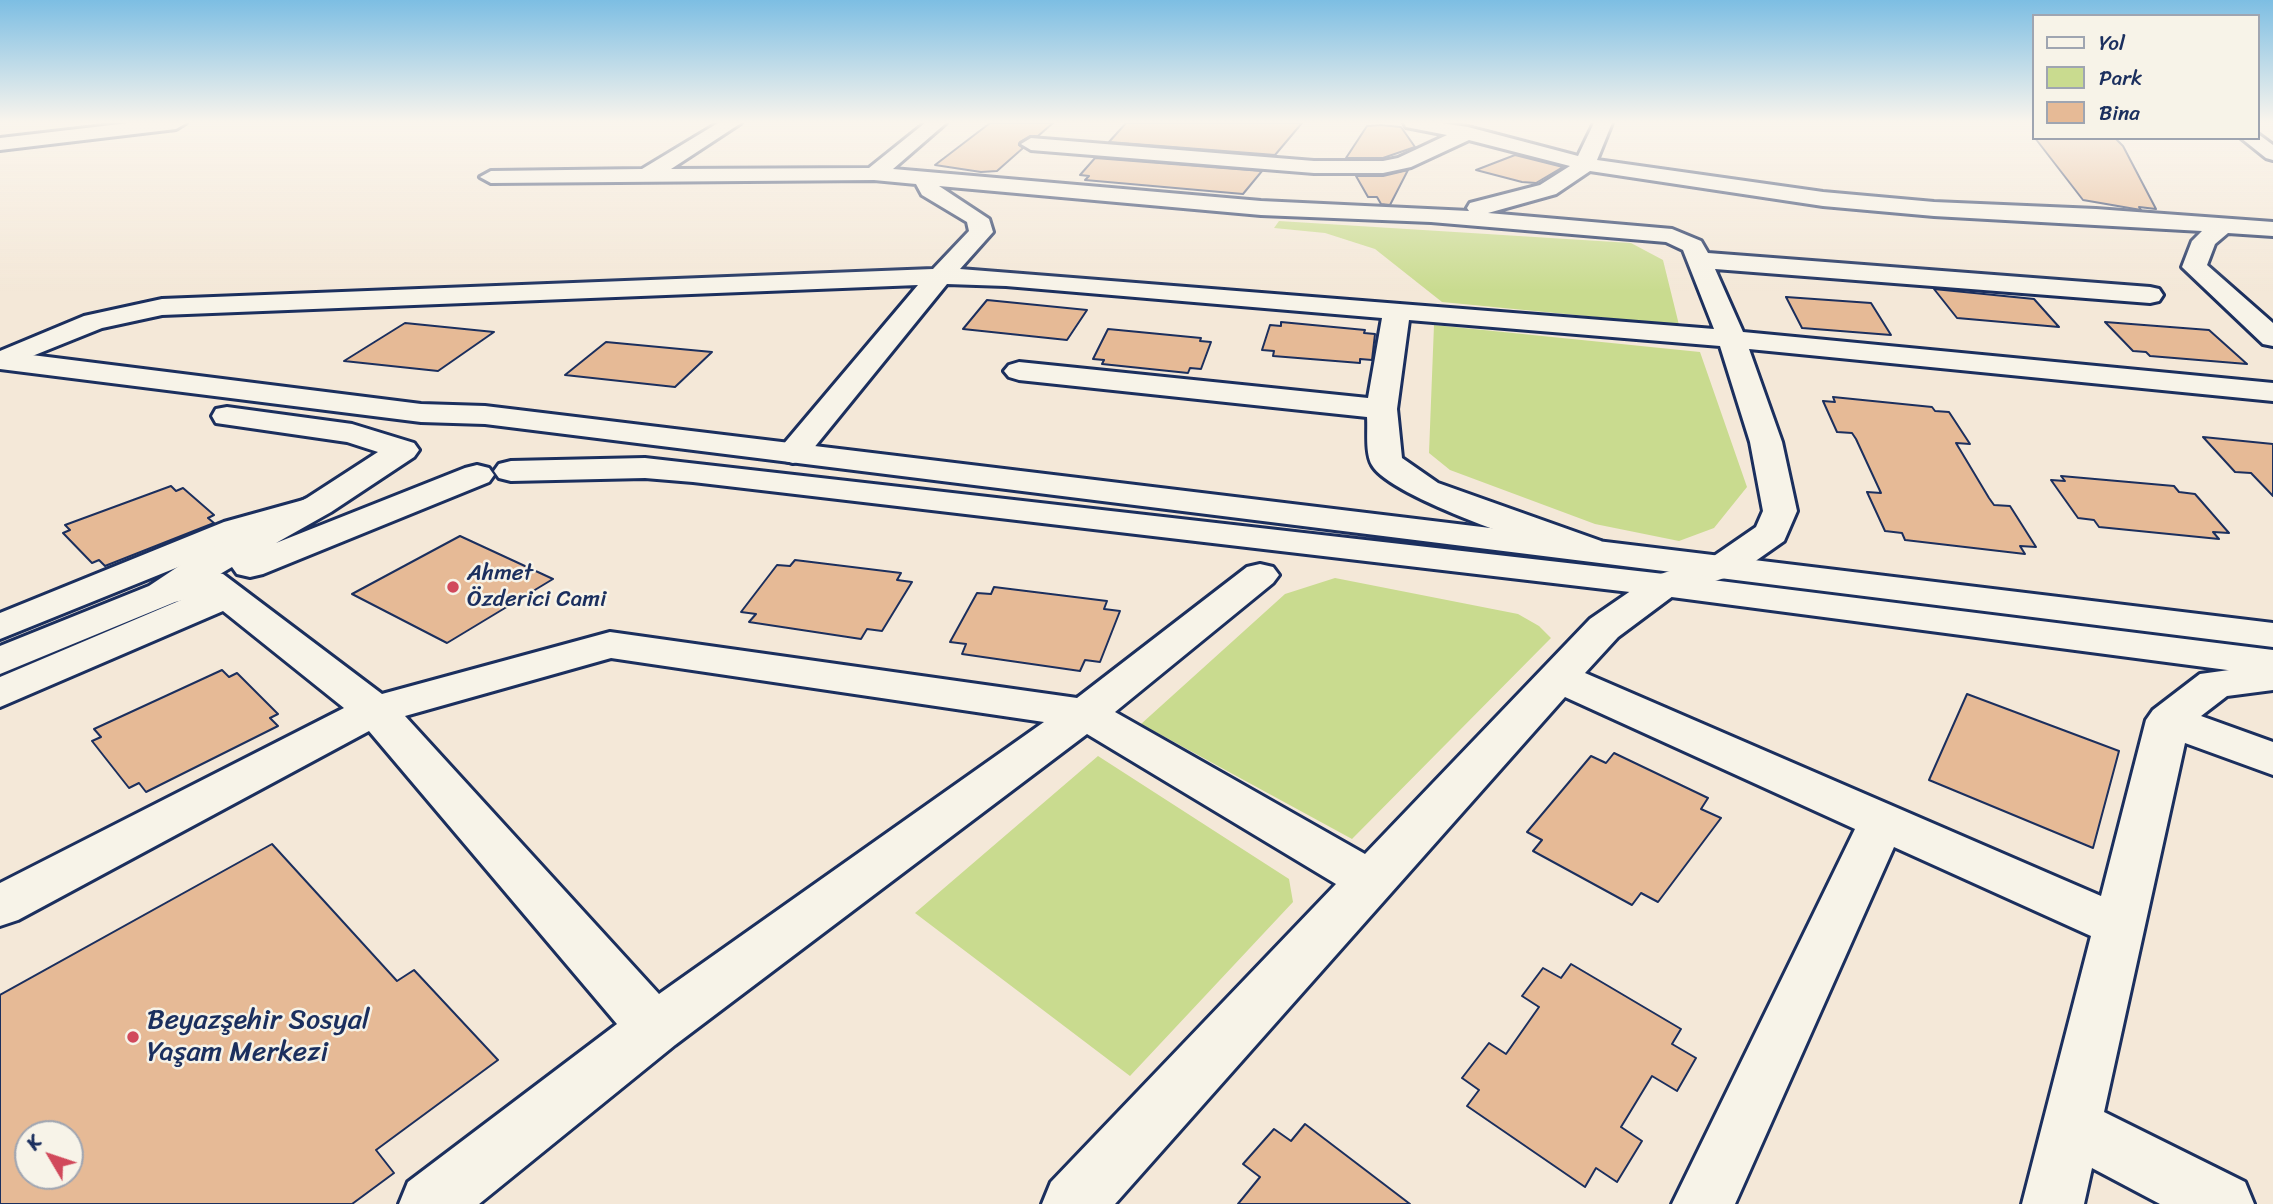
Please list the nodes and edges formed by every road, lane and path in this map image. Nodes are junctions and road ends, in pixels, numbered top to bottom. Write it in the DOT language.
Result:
graph roads {
  1 [pos="931,179"];
  2 [pos="1061,179"];
  3 [pos="1566,179"];
  4 [pos="1690,179"];
  5 [pos="1431,215"];
  6 [pos="2271,223"];
  7 [pos="2221,227"];
  8 [pos="1700,260"];
  9 [pos="942,276"];
  10 [pos="2150,295"];
  11 [pos="1397,310"];
  12 [pos="2273,338"];
  13 [pos="1732,339"];
  14 [pos="0,361"];
  15 [pos="1019,371"];
  16 [pos="0,387"];
  17 [pos="2273,392"];
  18 [pos="1382,409"];
  19 [pos="485,415"];
  20 [pos="545,424"];
  21 [pos="402,450"];
  22 [pos="793,453"];
  23 [pos="494,473"];
  24 [pos="319,505"];
  25 [pos="1588,549"];
  26 [pos="1724,566"];
  27 [pos="1260,575"];
  28 [pos="1664,585"];
  29 [pos="218,589"];
  30 [pos="162,594"];
  31 [pos="0,627"];
  32 [pos="2273,635"];
  33 [pos="0,661"];
  34 [pos="2273,663"];
  35 [pos="2273,677"];
  36 [pos="1559,678"];
  37 [pos="0,693"];
  38 [pos="375,710"];
  39 [pos="1085,714"];
  40 [pos="2168,720"];
  41 [pos="2273,759"];
  42 [pos="1882,821"];
  43 [pos="1373,882"];
  44 [pos="0,906"];
  45 [pos="2119,926"];
  46 [pos="655,1028"];
  47 [pos="2072,1126"];
  48 [pos="430,1204"];
  49 [pos="1073,1204"];
  50 [pos="1703,1204"];
  51 [pos="2053,1204"];
  52 [pos="2223,1204"];
  1 -- 9 [label="street"];
  2 -- 5 [label="street"];
  3 -- 5 [label="street"];
  4 -- 7 [label="street"];
  5 -- 8 [label="street"];
  6 -- 7 [label="street"];
  7 -- 12 [label="street"];
  8 -- 10 [label="street"];
  8 -- 13 [label="street"];
  9 -- 11 [label="street"];
  9 -- 14 [label="street"];
  9 -- 22 [label="street"];
  11 -- 13 [label="street"];
  11 -- 18 [label="street"];
  13 -- 17 [label="street"];
  13 -- 26 [label="street"];
  14 -- 19 [label="street"];
  15 -- 18 [label="street"];
  16 -- 21 [label="street"];
  18 -- 25 [label="street"];
  19 -- 20 [label="street"];
  19 -- 21 [label="street"];
  20 -- 22 [label="street"];
  20 -- 23 [label="street"];
  21 -- 23 [label="street"];
  21 -- 24 [label="street"];
  22 -- 25 [label="street"];
  23 -- 28 [label="street"];
  23 -- 29 [label="street"];
  24 -- 30 [label="street"];
  24 -- 31 [label="street"];
  25 -- 26 [label="street"];
  26 -- 28 [label="street"];
  26 -- 32 [label="street"];
  27 -- 39 [label="street"];
  28 -- 34 [label="street"];
  28 -- 36 [label="street"];
  29 -- 30 [label="street"];
  29 -- 37 [label="street"];
  29 -- 38 [label="street"];
  30 -- 33 [label="street"];
  35 -- 40 [label="street"];
  36 -- 42 [label="street"];
  36 -- 43 [label="street"];
  38 -- 39 [label="street"];
  38 -- 44 [label="street"];
  38 -- 46 [label="street"];
  39 -- 43 [label="street"];
  39 -- 46 [label="street"];
  40 -- 41 [label="street"];
  40 -- 45 [label="street"];
  42 -- 45 [label="street"];
  42 -- 50 [label="street"];
  43 -- 49 [label="street"];
  45 -- 47 [label="street"];
  46 -- 48 [label="street"];
  47 -- 51 [label="street"];
  47 -- 52 [label="street"];
}
